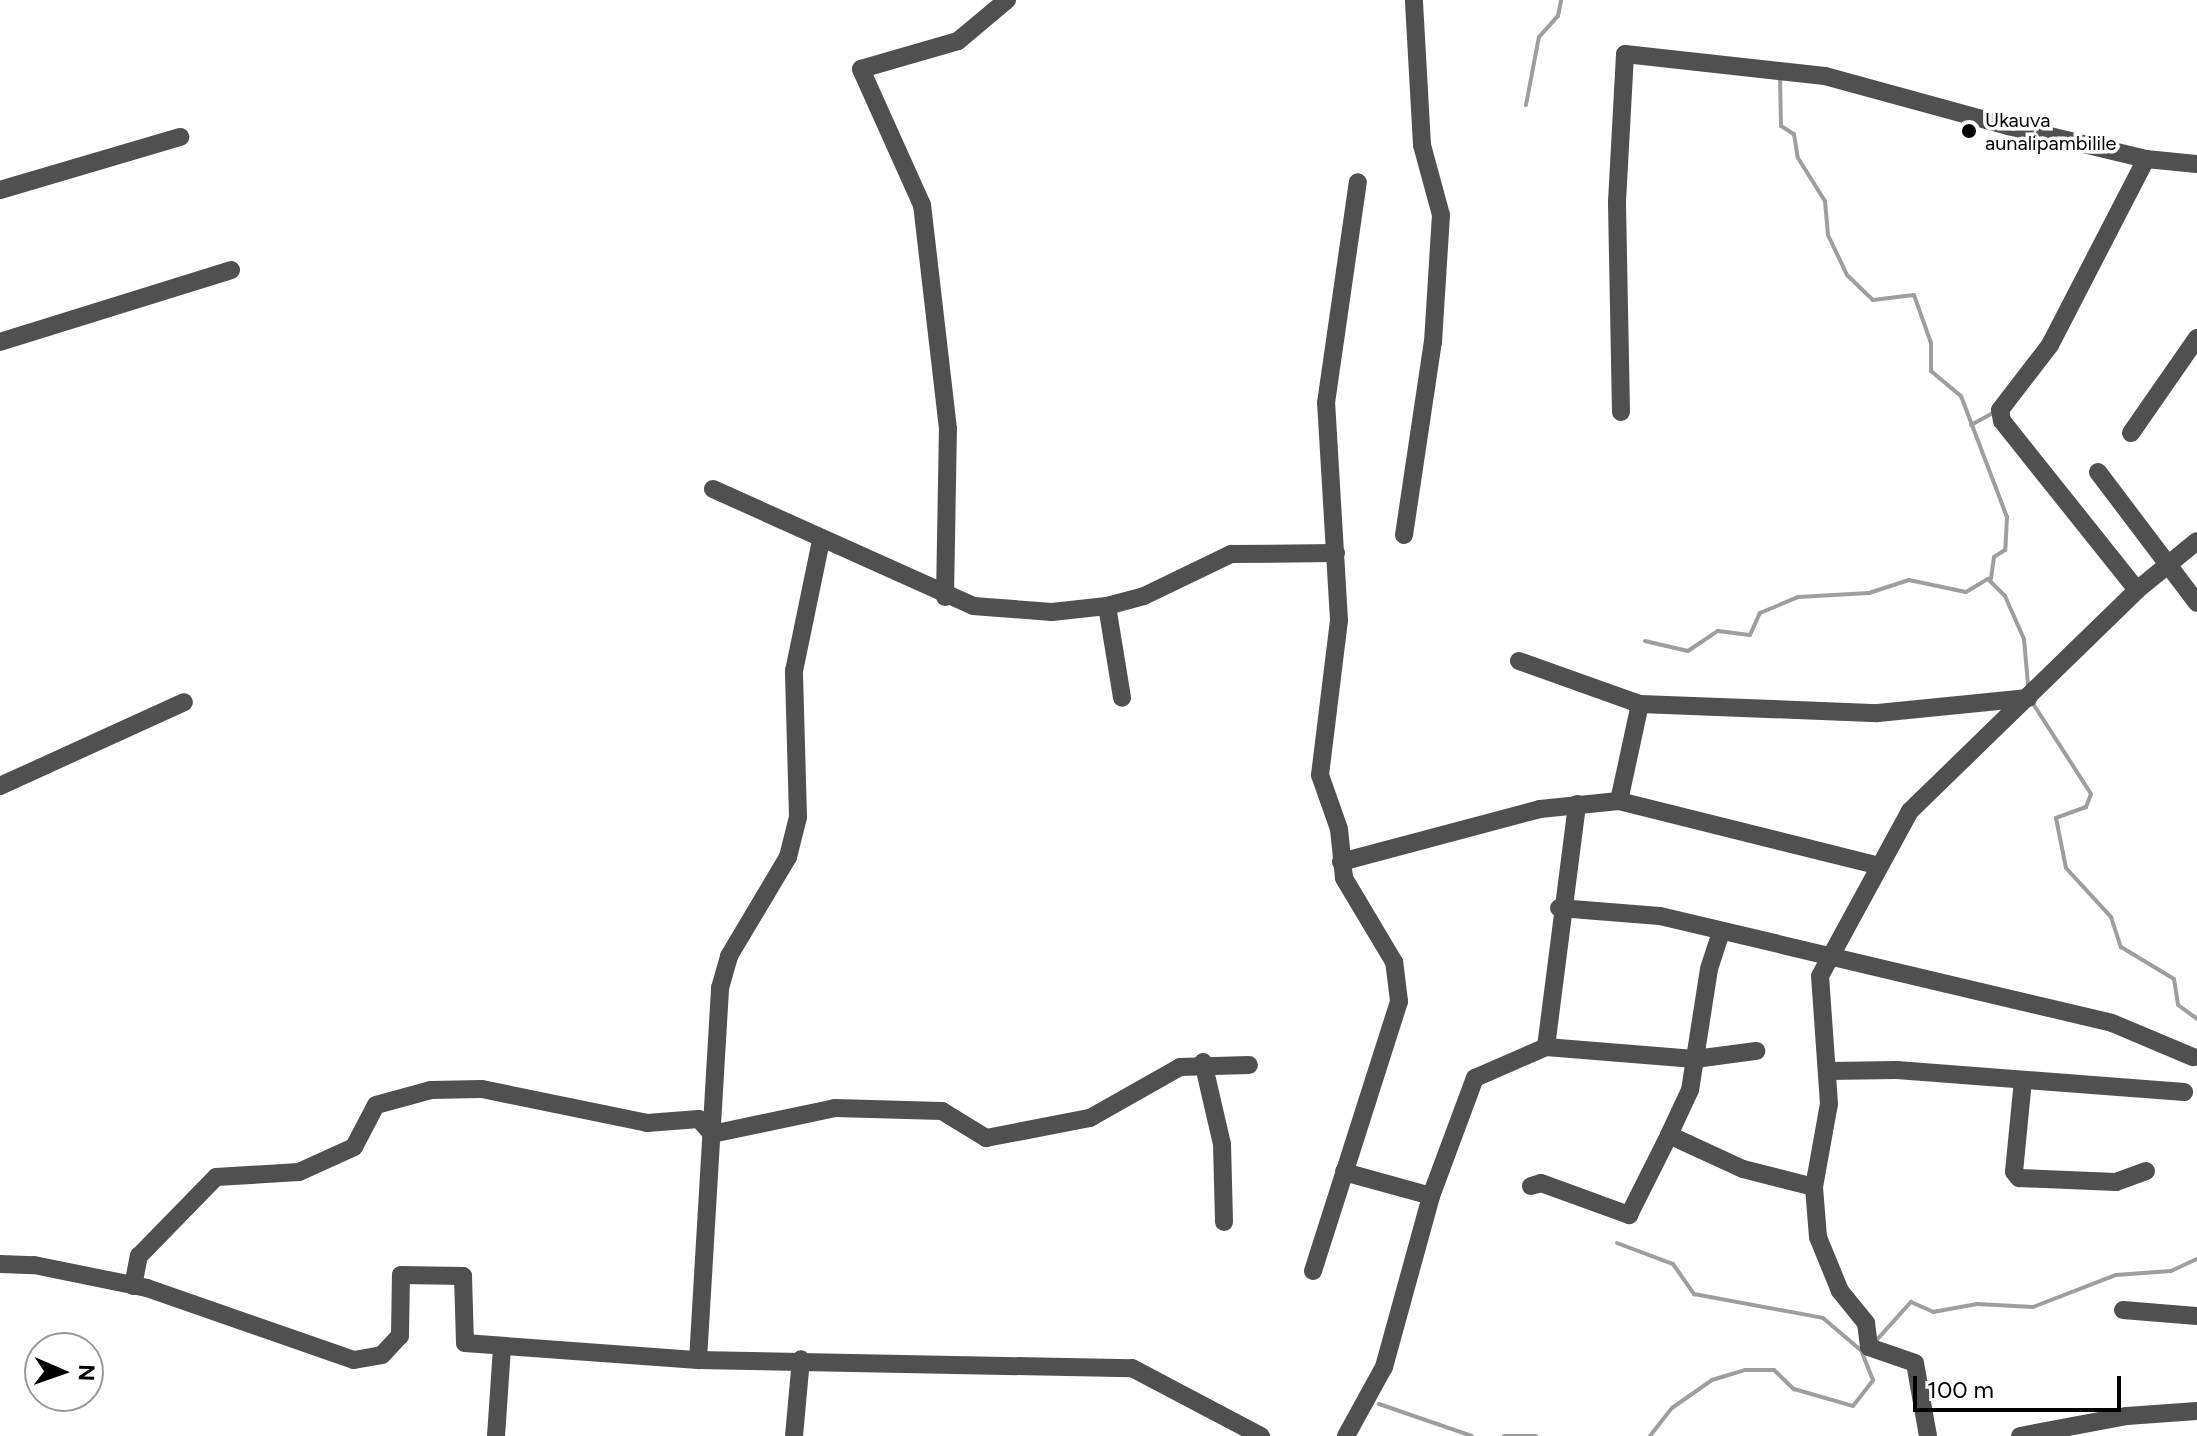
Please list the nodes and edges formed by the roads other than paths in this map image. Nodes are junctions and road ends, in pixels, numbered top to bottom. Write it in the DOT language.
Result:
graph roads {
  1 [pos="1007,0"];
  2 [pos="1414,0"];
  3 [pos="180,137"];
  4 [pos="2146,159"];
  5 [pos="2197,164"];
  6 [pos="1358,182"];
  7 [pos="0,190"];
  8 [pos="231,270"];
  9 [pos="2197,338"];
  10 [pos="0,342"];
  11 [pos="1621,412"];
  12 [pos="2131,433"];
  13 [pos="2098,472"];
  14 [pos="713,489"];
  15 [pos="1404,535"];
  16 [pos="821,541"];
  17 [pos="2197,541"];
  18 [pos="1336,553"];
  19 [pos="2172,563"];
  20 [pos="2137,590"];
  21 [pos="945,597"];
  22 [pos="2197,603"];
  23 [pos="1107,606"];
  24 [pos="1519,661"];
  25 [pos="1122,698"];
  26 [pos="2028,698"];
  27 [pos="184,702"];
  28 [pos="1640,704"];
  29 [pos="0,786"];
  30 [pos="1619,801"];
  31 [pos="1577,804"];
  32 [pos="1341,862"];
  33 [pos="1876,865"];
  34 [pos="1559,908"];
  35 [pos="1721,932"];
  36 [pos="1830,961"];
  37 [pos="1546,1047"];
  38 [pos="1756,1051"];
  39 [pos="2193,1057"];
  40 [pos="1695,1059"];
  41 [pos="1203,1062"];
  42 [pos="1249,1065"];
  43 [pos="1827,1071"];
  44 [pos="2023,1080"];
  45 [pos="2184,1092"];
  46 [pos="712,1134"];
  47 [pos="1669,1135"];
  48 [pos="2146,1171"];
  49 [pos="1344,1172"];
  50 [pos="1531,1186"];
  51 [pos="1814,1187"];
  52 [pos="1431,1196"];
  53 [pos="1224,1222"];
  54 [pos="0,1264"];
  55 [pos="1313,1271"];
  56 [pos="133,1286"];
  57 [pos="2123,1310"];
  58 [pos="2197,1316"];
  59 [pos="502,1349"];
  60 [pos="801,1359"];
  61 [pos="698,1360"];
  62 [pos="2197,1411"];
  63 [pos="2054,1433"];
  64 [pos="496,1436"];
  65 [pos="794,1436"];
  66 [pos="1261,1436"];
  67 [pos="1346,1436"];
  68 [pos="1928,1436"];
  69 [pos="2020,1436"];
  1 -- 21 [label="street"];
  2 -- 15 [label="street"];
  3 -- 7 [label="street"];
  4 -- 5 [label="street"];
  4 -- 11 [label="street"];
  4 -- 20 [label="street"];
  6 -- 18 [label="street"];
  8 -- 10 [label="street"];
  9 -- 12 [label="street"];
  13 -- 19 [label="street"];
  14 -- 16 [label="street"];
  16 -- 21 [label="street"];
  16 -- 46 [label="street"];
  17 -- 19 [label="street"];
  18 -- 23 [label="street"];
  18 -- 32 [label="street"];
  19 -- 20 [label="street"];
  19 -- 22 [label="street"];
  20 -- 26 [label="street"];
  21 -- 23 [label="street"];
  23 -- 25 [label="street"];
  24 -- 28 [label="street"];
  26 -- 28 [label="street"];
  26 -- 33 [label="street"];
  27 -- 29 [label="street"];
  28 -- 30 [label="street"];
  30 -- 31 [label="street"];
  30 -- 33 [label="street"];
  31 -- 32 [label="street"];
  31 -- 34 [label="street"];
  32 -- 49 [label="street"];
  33 -- 36 [label="street"];
  34 -- 35 [label="street"];
  34 -- 37 [label="street"];
  35 -- 36 [label="street"];
  35 -- 40 [label="street"];
  36 -- 39 [label="street"];
  36 -- 43 [label="street"];
  37 -- 40 [label="street"];
  37 -- 52 [label="street"];
  38 -- 40 [label="street"];
  40 -- 47 [label="street"];
  41 -- 42 [label="street"];
  41 -- 46 [label="street"];
  41 -- 53 [label="street"];
  43 -- 44 [label="street"];
  43 -- 51 [label="street"];
  44 -- 45 [label="street"];
  44 -- 48 [label="street"];
  46 -- 56 [label="street"];
  46 -- 61 [label="street"];
  47 -- 50 [label="street"];
  47 -- 51 [label="street"];
  49 -- 52 [label="street"];
  49 -- 55 [label="street"];
  51 -- 68 [label="street"];
  52 -- 67 [label="street"];
  54 -- 56 [label="street"];
  56 -- 59 [label="street"];
  57 -- 58 [label="street"];
  59 -- 61 [label="street"];
  59 -- 64 [label="street"];
  60 -- 61 [label="street"];
  60 -- 65 [label="street"];
  60 -- 66 [label="street"];
  62 -- 63 [label="street"];
  63 -- 69 [label="street"];
}
